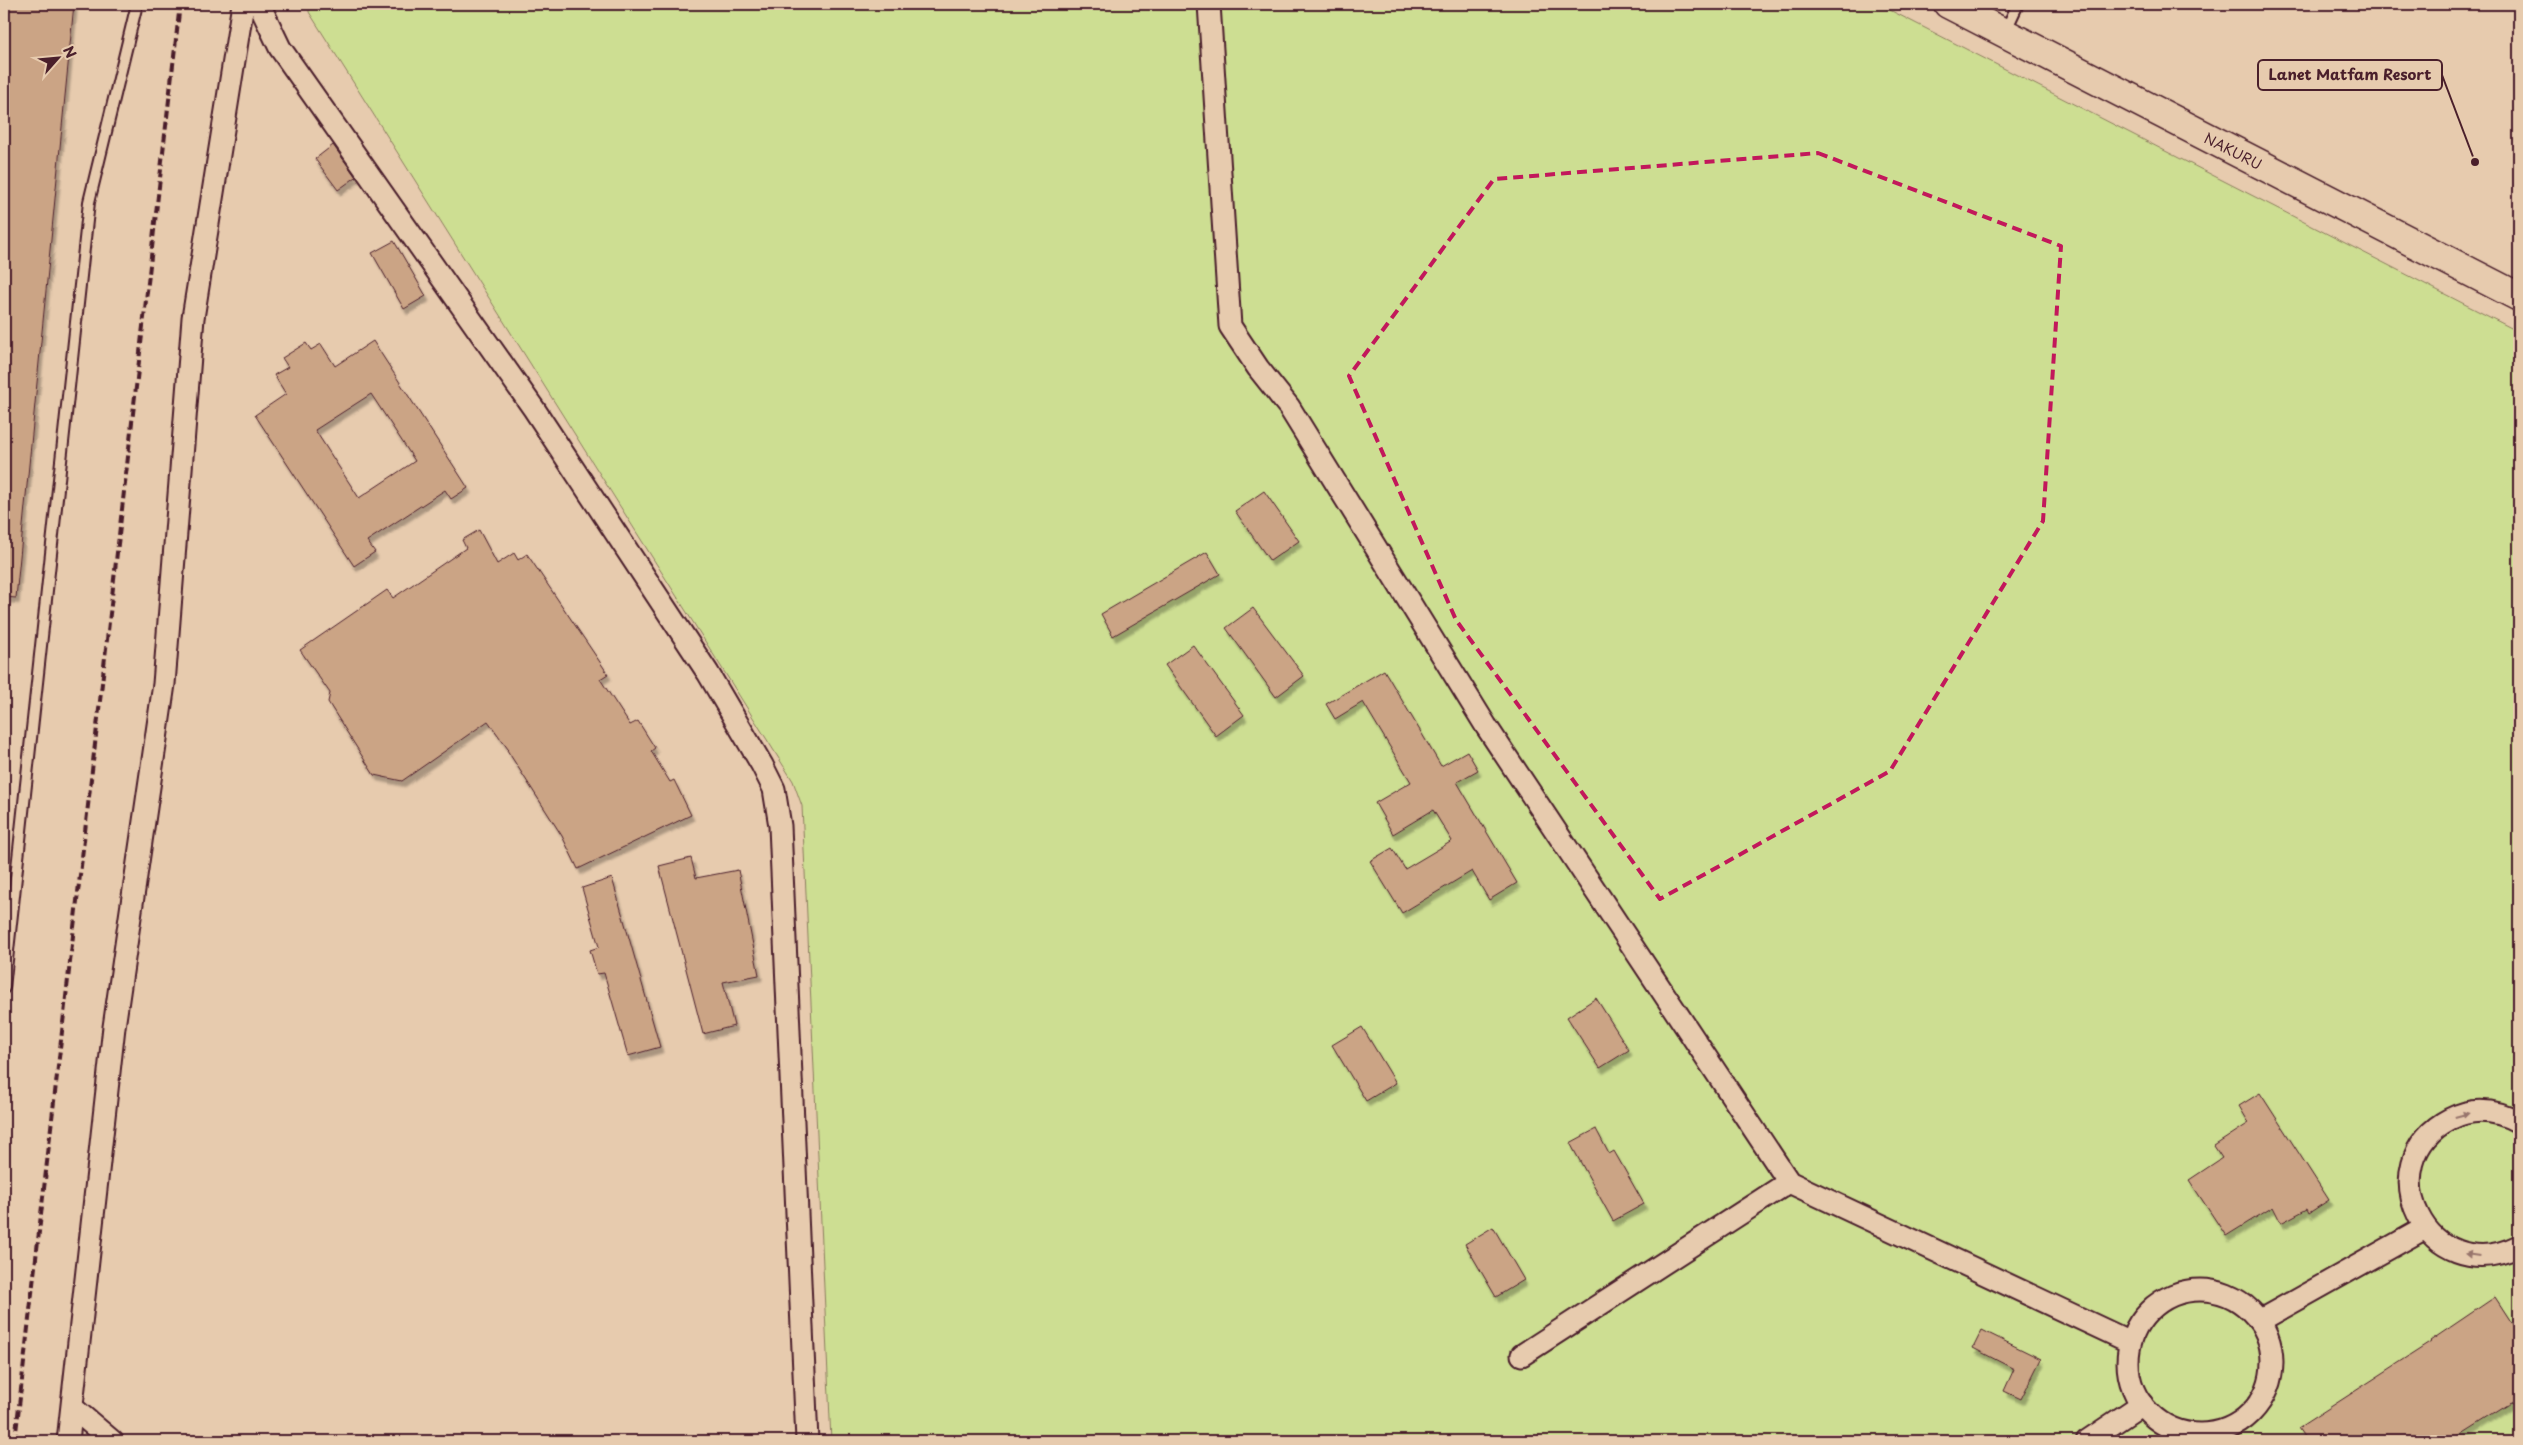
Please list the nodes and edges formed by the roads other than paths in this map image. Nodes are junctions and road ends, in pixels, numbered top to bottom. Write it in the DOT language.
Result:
graph roads {
  1 [pos="137,4"];
  2 [pos="243,4"];
  3 [pos="259,4"];
  4 [pos="1209,4"];
  5 [pos="1948,4"];
  6 [pos="2018,4"];
  7 [pos="2004,34"];
  8 [pos="2519,296"];
  9 [pos="4,988"];
  10 [pos="2519,1122"];
  11 [pos="1789,1182"];
  12 [pos="2425,1228"];
  13 [pos="2519,1246"];
  14 [pos="2259,1321"];
  15 [pos="2130,1342"];
  16 [pos="1522,1355"];
  17 [pos="2142,1404"];
  18 [pos="73,1408"];
  19 [pos="2235,1434"];
  20 [pos="68,1441"];
  21 [pos="112,1441"];
  22 [pos="807,1441"];
  23 [pos="2087,1441"];
  1 -- 9 [label="lane"];
  2 -- 18 [label="street"];
  3 -- 22 [label="street"];
  4 -- 11 [label="street"];
  5 -- 7 [label="main road, NAKURU"];
  6 -- 7 [label="lane"];
  7 -- 8 [label="main road, NAKURU"];
  12 -- 10 [label="street, one-way"];
  11 -- 15 [label="street"];
  11 -- 16 [label="street"];
  13 -- 12 [label="street, one-way"];
  12 -- 14 [label="street"];
  14 -- 15 [label="street"];
  14 -- 19 [label="street"];
  15 -- 17 [label="street"];
  17 -- 19 [label="street"];
  17 -- 23 [label="street"];
  18 -- 20 [label="street"];
  18 -- 21 [label="street"];
}
